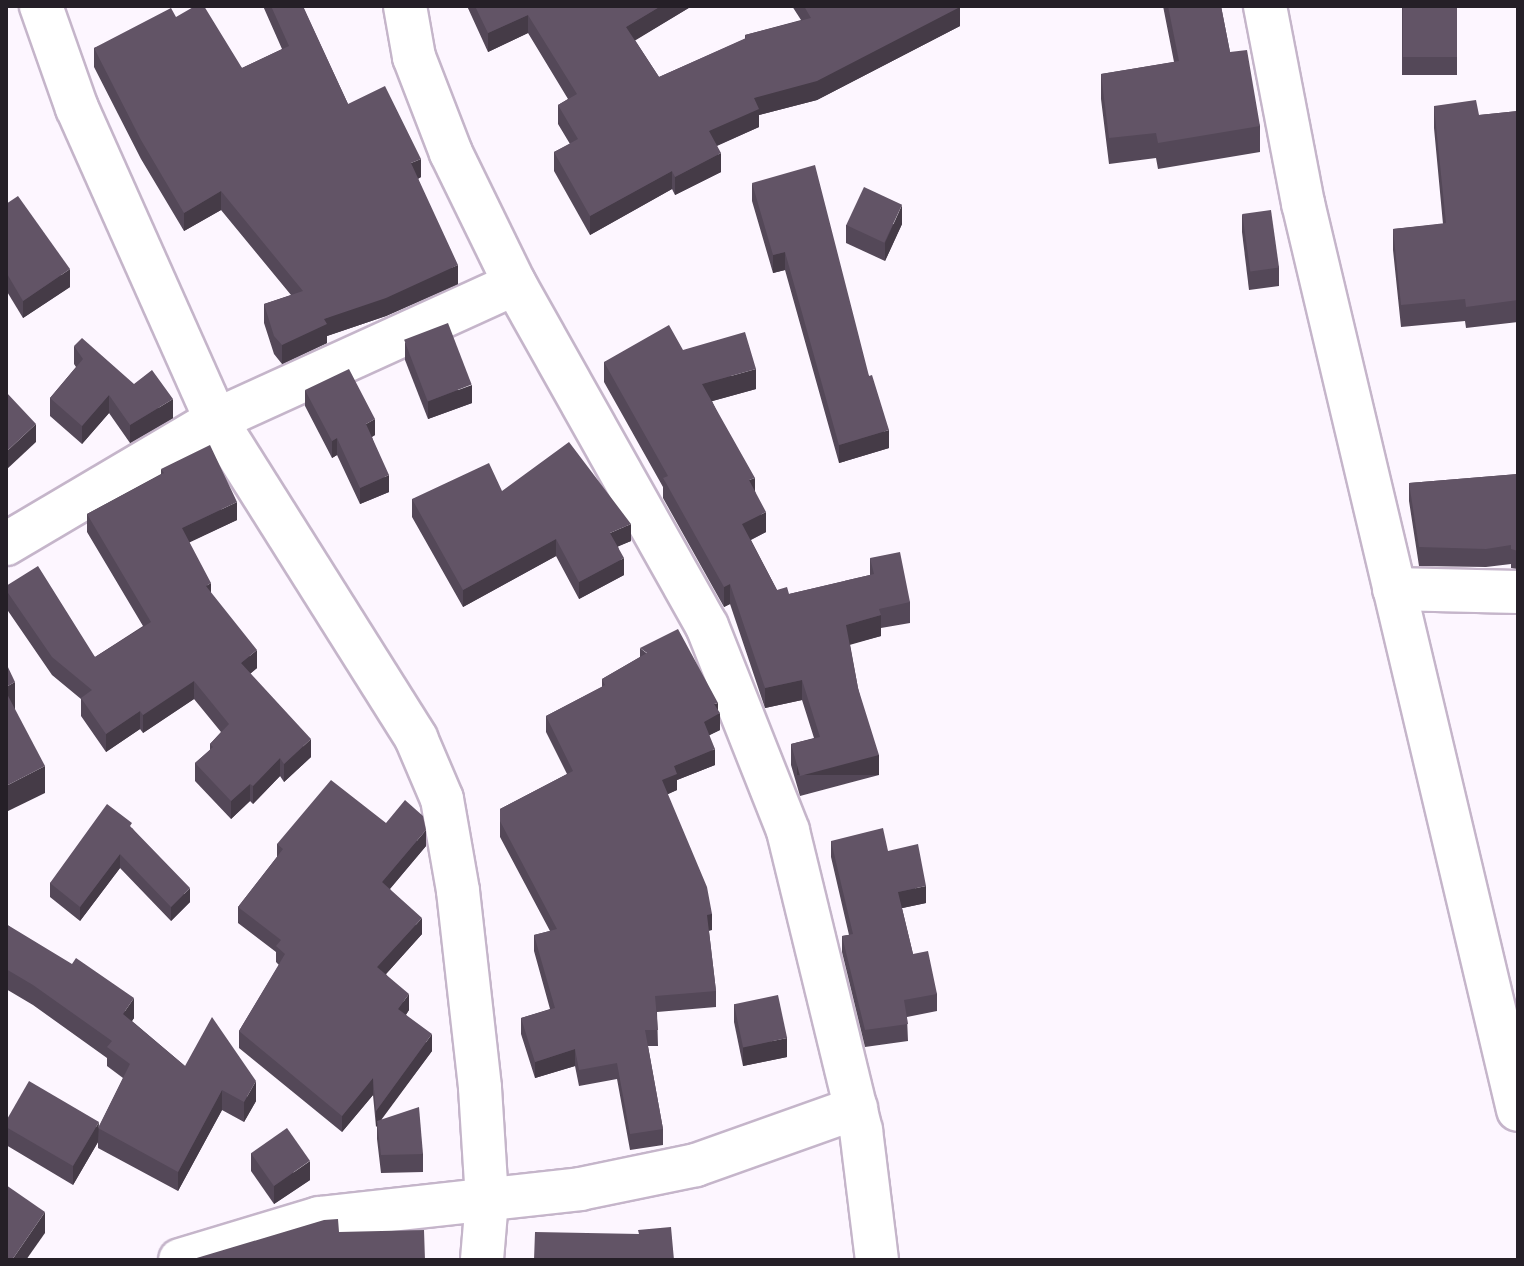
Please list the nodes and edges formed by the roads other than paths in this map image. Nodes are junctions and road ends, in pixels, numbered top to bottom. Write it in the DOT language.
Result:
graph roads {
  1 [pos="41,6"];
  2 [pos="405,6"];
  3 [pos="1265,6"];
  4 [pos="515,284"];
  5 [pos="216,420"];
  6 [pos="6,544"];
  7 [pos="1394,589"];
  8 [pos="1518,592"];
  9 [pos="856,1108"];
  10 [pos="1518,1110"];
  11 [pos="487,1200"];
  12 [pos="180,1260"];
  13 [pos="482,1260"];
  14 [pos="877,1260"];
  1 -- 5 [label="street"];
  2 -- 4 [label="street"];
  3 -- 7 [label="street"];
  4 -- 5 [label="street"];
  4 -- 9 [label="street"];
  5 -- 6 [label="street"];
  5 -- 11 [label="street"];
  7 -- 8 [label="street"];
  7 -- 10 [label="street"];
  9 -- 11 [label="street"];
  9 -- 14 [label="street"];
  11 -- 12 [label="street"];
  11 -- 13 [label="street"];
}
